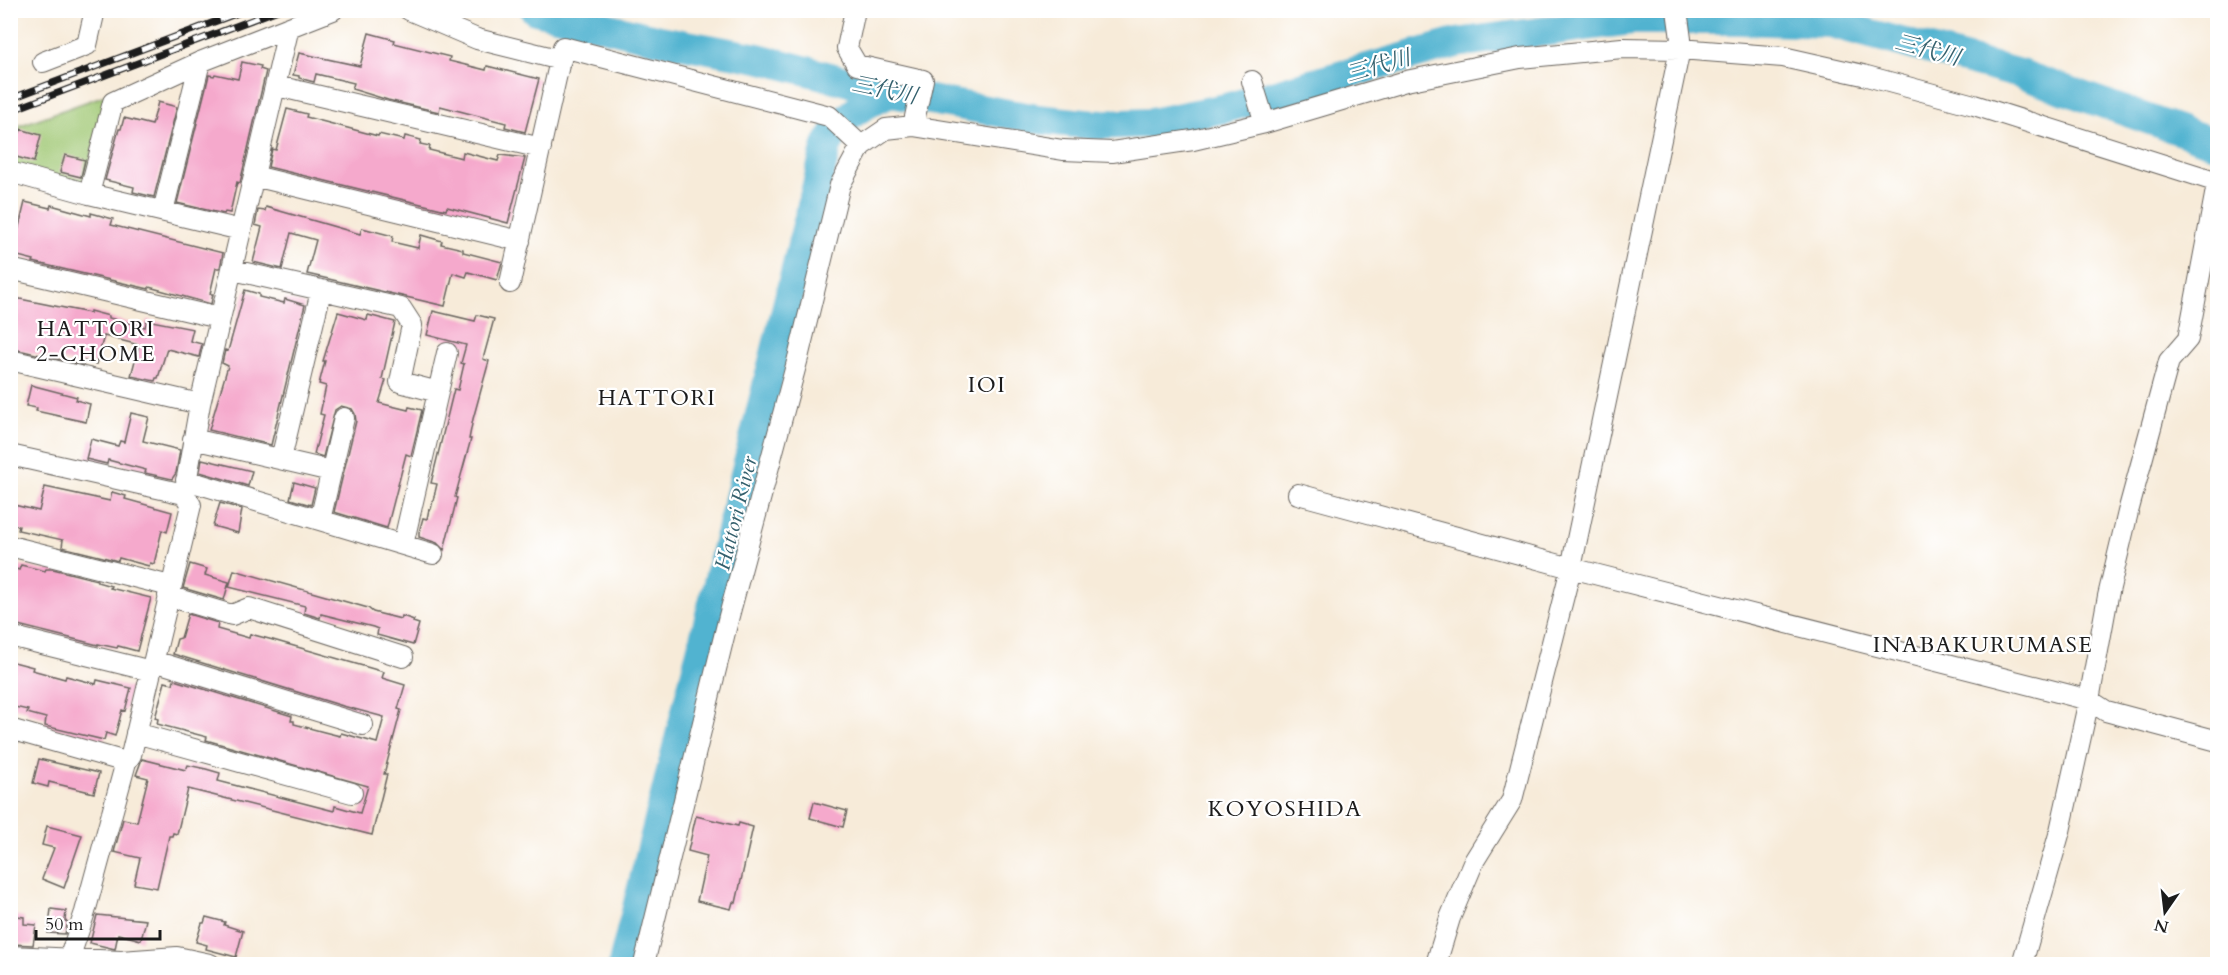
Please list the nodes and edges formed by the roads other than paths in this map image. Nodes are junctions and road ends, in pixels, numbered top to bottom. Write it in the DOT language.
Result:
graph roads {
  1 [pos="95,10"];
  2 [pos="333,10"];
  3 [pos="409,10"];
  4 [pos="855,10"];
  5 [pos="1677,10"];
  6 [pos="289,27"];
  7 [pos="1680,44"];
  8 [pos="561,60"];
  9 [pos="43,62"];
  10 [pos="200,62"];
  11 [pos="1253,83"];
  12 [pos="277,86"];
  13 [pos="1264,121"];
  14 [pos="914,123"];
  15 [pos="857,142"];
  16 [pos="540,148"];
  17 [pos="10,172"];
  18 [pos="254,176"];
  19 [pos="2217,181"];
  20 [pos="89,194"];
  21 [pos="163,211"];
  22 [pos="241,230"];
  23 [pos="520,241"];
  24 [pos="10,269"];
  25 [pos="233,270"];
  26 [pos="510,283"];
  27 [pos="321,291"];
  28 [pos="219,318"];
  29 [pos="447,354"];
  30 [pos="10,360"];
  31 [pos="438,392"];
  32 [pos="200,404"];
  33 [pos="344,418"];
  34 [pos="194,439"];
  35 [pos="10,455"];
  36 [pos="281,459"];
  37 [pos="331,471"];
  38 [pos="185,487"];
  39 [pos="1298,494"];
  40 [pos="320,520"];
  41 [pos="403,545"];
  42 [pos="10,546"];
  43 [pos="433,554"];
  44 [pos="1571,568"];
  45 [pos="169,591"];
  46 [pos="10,636"];
  47 [pos="403,657"];
  48 [pos="152,666"];
  49 [pos="2089,700"];
  50 [pos="363,725"];
  51 [pos="10,729"];
  52 [pos="136,733"];
  53 [pos="2217,741"];
  54 [pos="126,762"];
  55 [pos="352,793"];
  56 [pos="15,959"];
  57 [pos="69,959"];
  58 [pos="210,964"];
  59 [pos="644,964"];
  60 [pos="1436,964"];
  61 [pos="2022,964"];
  1 -- 9 [label="street"];
  2 -- 6 [label="street"];
  3 -- 8 [label="street"];
  4 -- 14 [label="street"];
  5 -- 7 [label="street"];
  6 -- 10 [label="street"];
  6 -- 12 [label="street"];
  7 -- 13 [label="street"];
  7 -- 19 [label="street"];
  7 -- 44 [label="street"];
  8 -- 15 [label="street"];
  8 -- 16 [label="street"];
  10 -- 20 [label="street"];
  10 -- 21 [label="street"];
  11 -- 13 [label="street"];
  12 -- 16 [label="street"];
  12 -- 18 [label="street"];
  13 -- 14 [label="street"];
  14 -- 15 [label="street"];
  15 -- 59 [label="street"];
  16 -- 23 [label="street"];
  17 -- 20 [label="street"];
  18 -- 22 [label="street"];
  18 -- 23 [label="street"];
  19 -- 49 [label="street"];
  20 -- 21 [label="street"];
  21 -- 22 [label="street"];
  22 -- 25 [label="street"];
  23 -- 26 [label="street"];
  24 -- 28 [label="street"];
  25 -- 27 [label="street"];
  25 -- 28 [label="street"];
  27 -- 31 [label="street"];
  27 -- 36 [label="street"];
  28 -- 32 [label="street"];
  29 -- 31 [label="street"];
  30 -- 32 [label="street"];
  31 -- 41 [label="street"];
  32 -- 34 [label="street"];
  33 -- 37 [label="street"];
  34 -- 36 [label="street"];
  34 -- 38 [label="street"];
  35 -- 38 [label="street"];
  36 -- 37 [label="street"];
  37 -- 40 [label="street"];
  38 -- 40 [label="street"];
  38 -- 45 [label="street"];
  39 -- 44 [label="street"];
  40 -- 41 [label="street"];
  41 -- 43 [label="street"];
  42 -- 45 [label="street"];
  44 -- 49 [label="street"];
  44 -- 60 [label="street"];
  45 -- 47 [label="street"];
  45 -- 48 [label="street"];
  46 -- 48 [label="street"];
  48 -- 50 [label="street"];
  48 -- 52 [label="street"];
  49 -- 53 [label="street"];
  49 -- 61 [label="street"];
  51 -- 54 [label="street"];
  52 -- 54 [label="street"];
  52 -- 55 [label="street"];
  54 -- 57 [label="street"];
  56 -- 57 [label="street"];
  57 -- 58 [label="street"];
}
